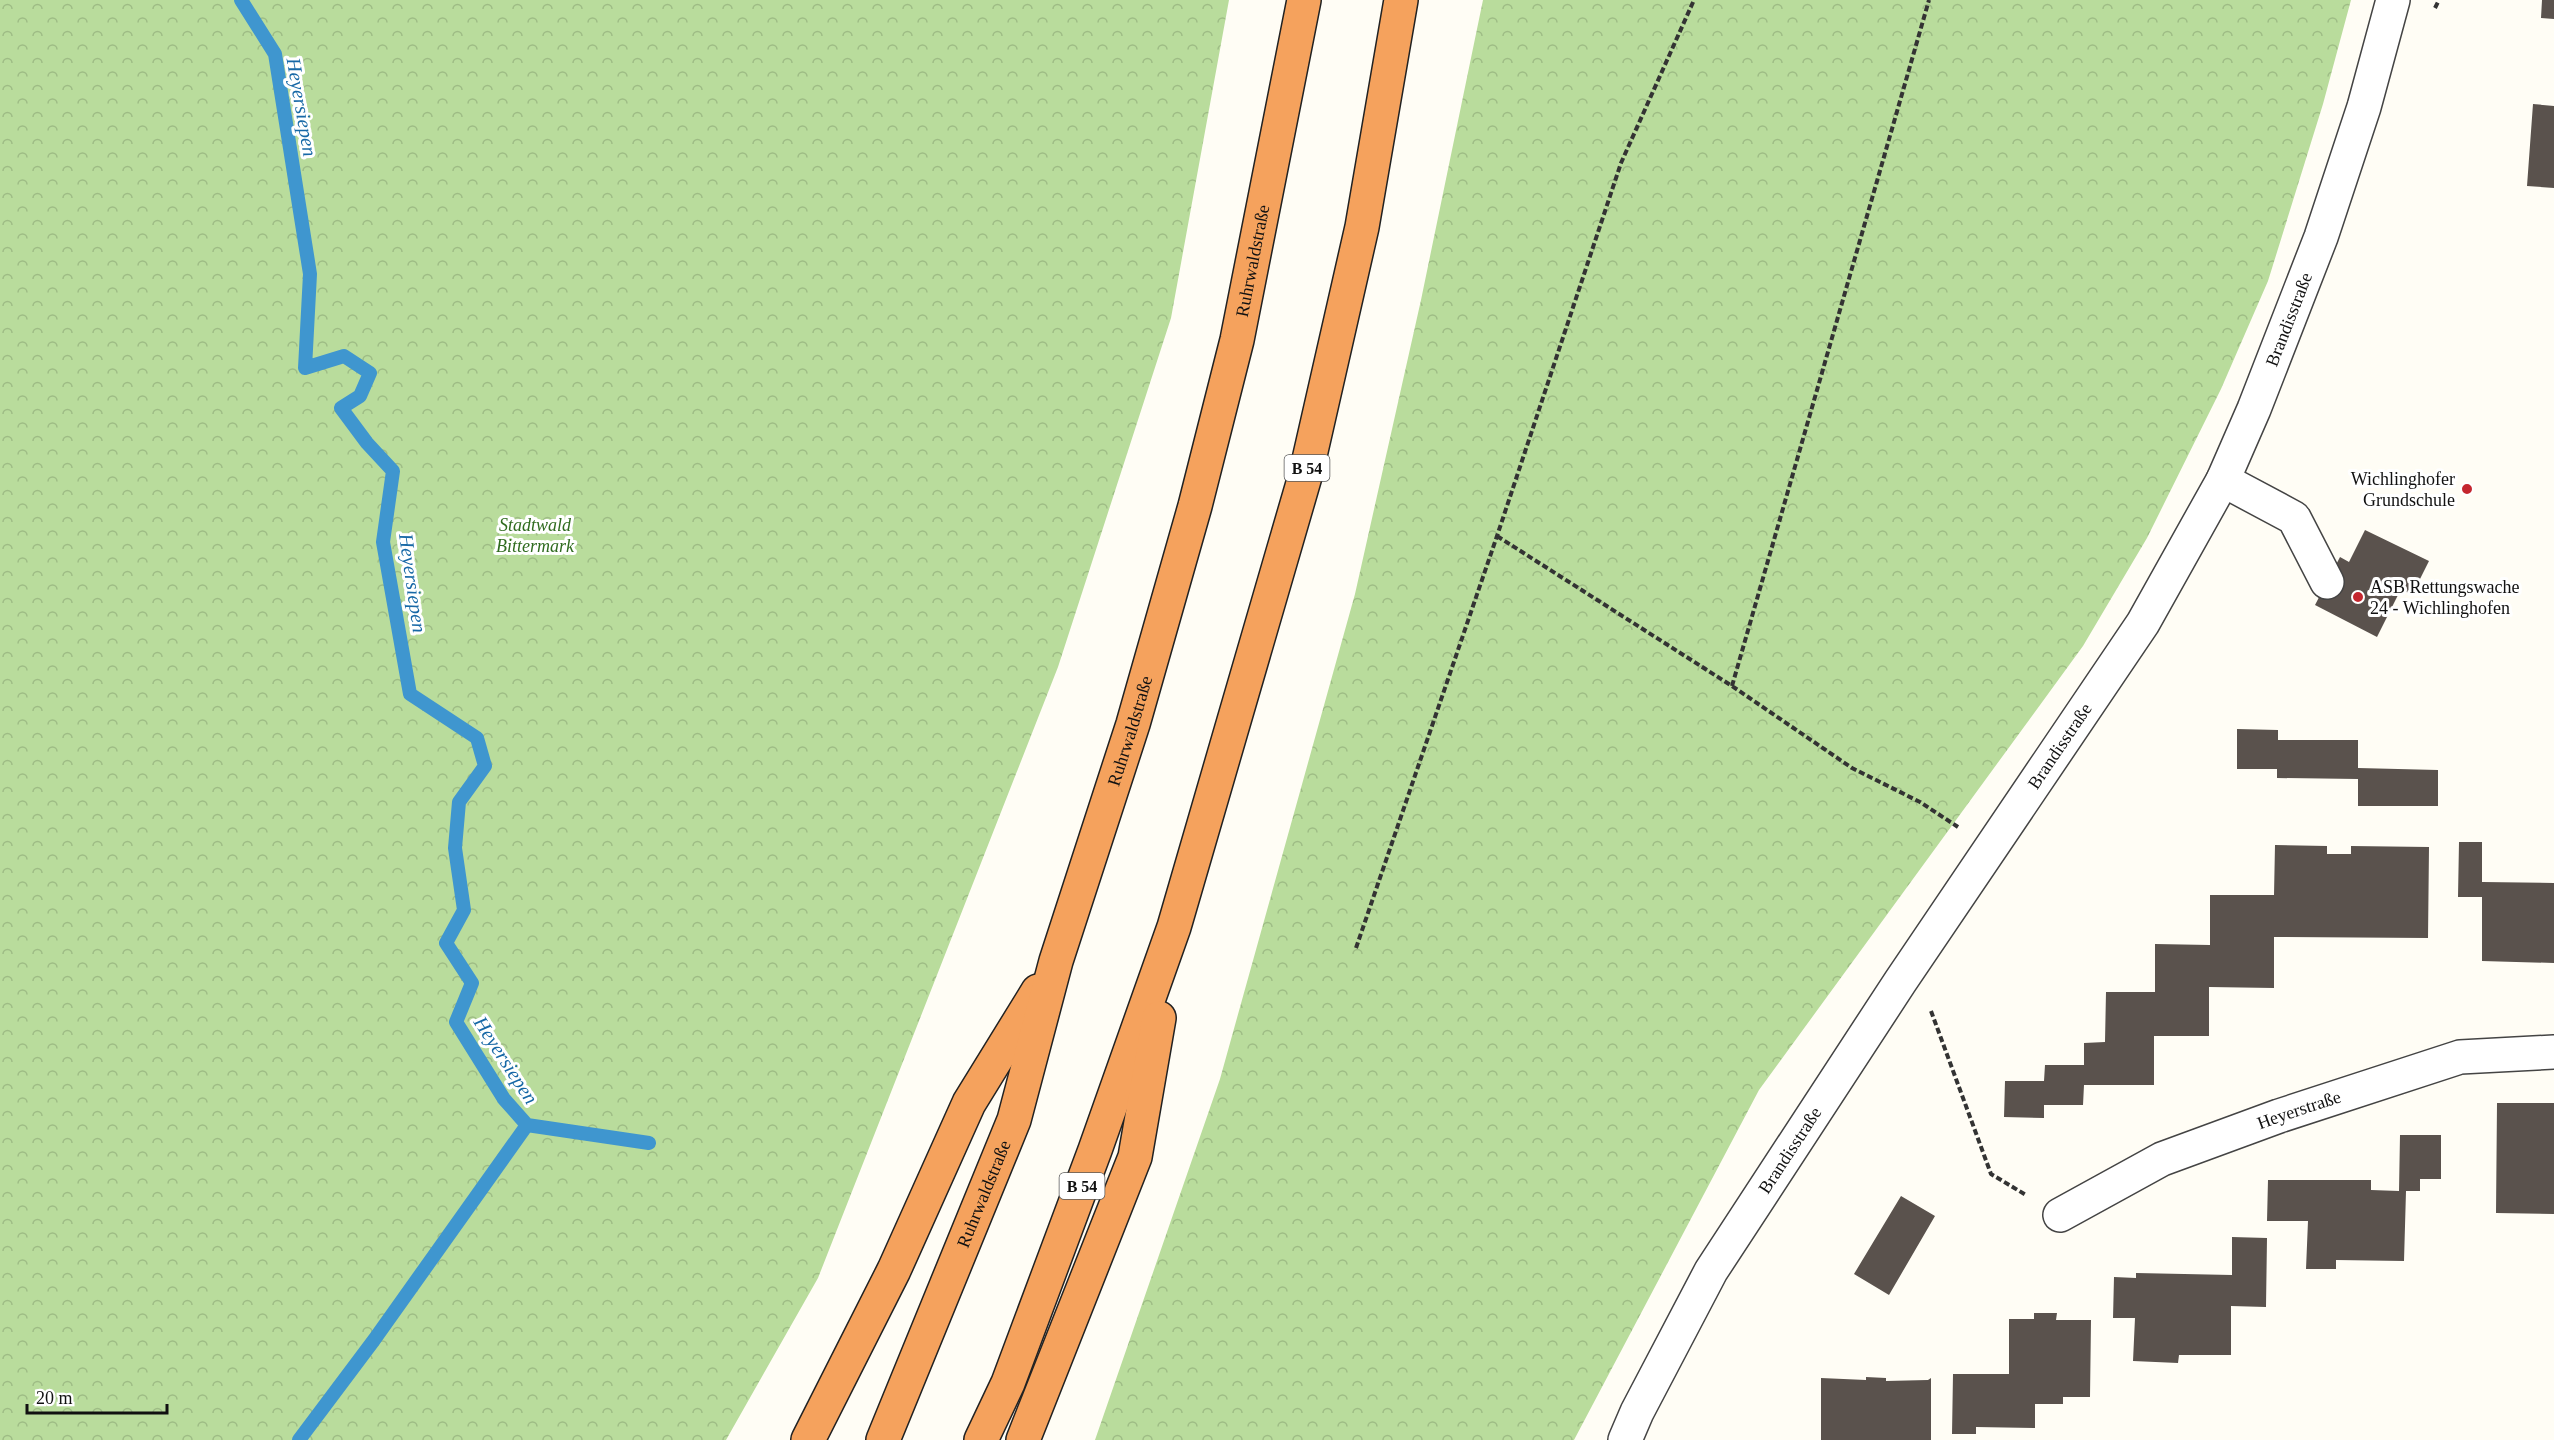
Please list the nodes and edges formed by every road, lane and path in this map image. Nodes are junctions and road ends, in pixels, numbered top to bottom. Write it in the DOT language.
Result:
graph roads {
  1 [pos="1304,0"];
  2 [pos="1401,0"];
  3 [pos="1694,0"];
  4 [pos="1929,0"];
  5 [pos="2393,0"];
  6 [pos="2223,480"];
  7 [pos="1497,536"];
  8 [pos="2327,582"];
  9 [pos="1732,686"];
  10 [pos="1990,848"];
  11 [pos="1174,927"];
  12 [pos="1356,948"];
  13 [pos="1056,961"];
  14 [pos="1900,982"];
  15 [pos="2554,1052"];
  16 [pos="2060,1215"];
  17 [pos="808,1440"];
  18 [pos="883,1440"];
  19 [pos="981,1440"];
  20 [pos="1023,1440"];
  21 [pos="1625,1440"];
  1 -- 13 [label="highway, Ruhrwaldstraße"];
  2 -- 11 [label="highway, B 54"];
  3 -- 7 [label="path"];
  4 -- 9 [label="path"];
  5 -- 6 [label="street, Brandisstraße"];
  6 -- 8 [label="street"];
  6 -- 10 [label="street, Brandisstraße"];
  7 -- 9 [label="path"];
  7 -- 12 [label="path"];
  9 -- 10 [label="path"];
  10 -- 14 [label="street, Brandisstraße"];
  11 -- 19 [label="highway, B 54"];
  11 -- 20 [label="highway"];
  13 -- 17 [label="highway"];
  13 -- 18 [label="highway, Ruhrwaldstraße"];
  14 -- 16 [label="path"];
  14 -- 21 [label="street, Brandisstraße"];
  15 -- 16 [label="street, Heyerstraße"];
}
